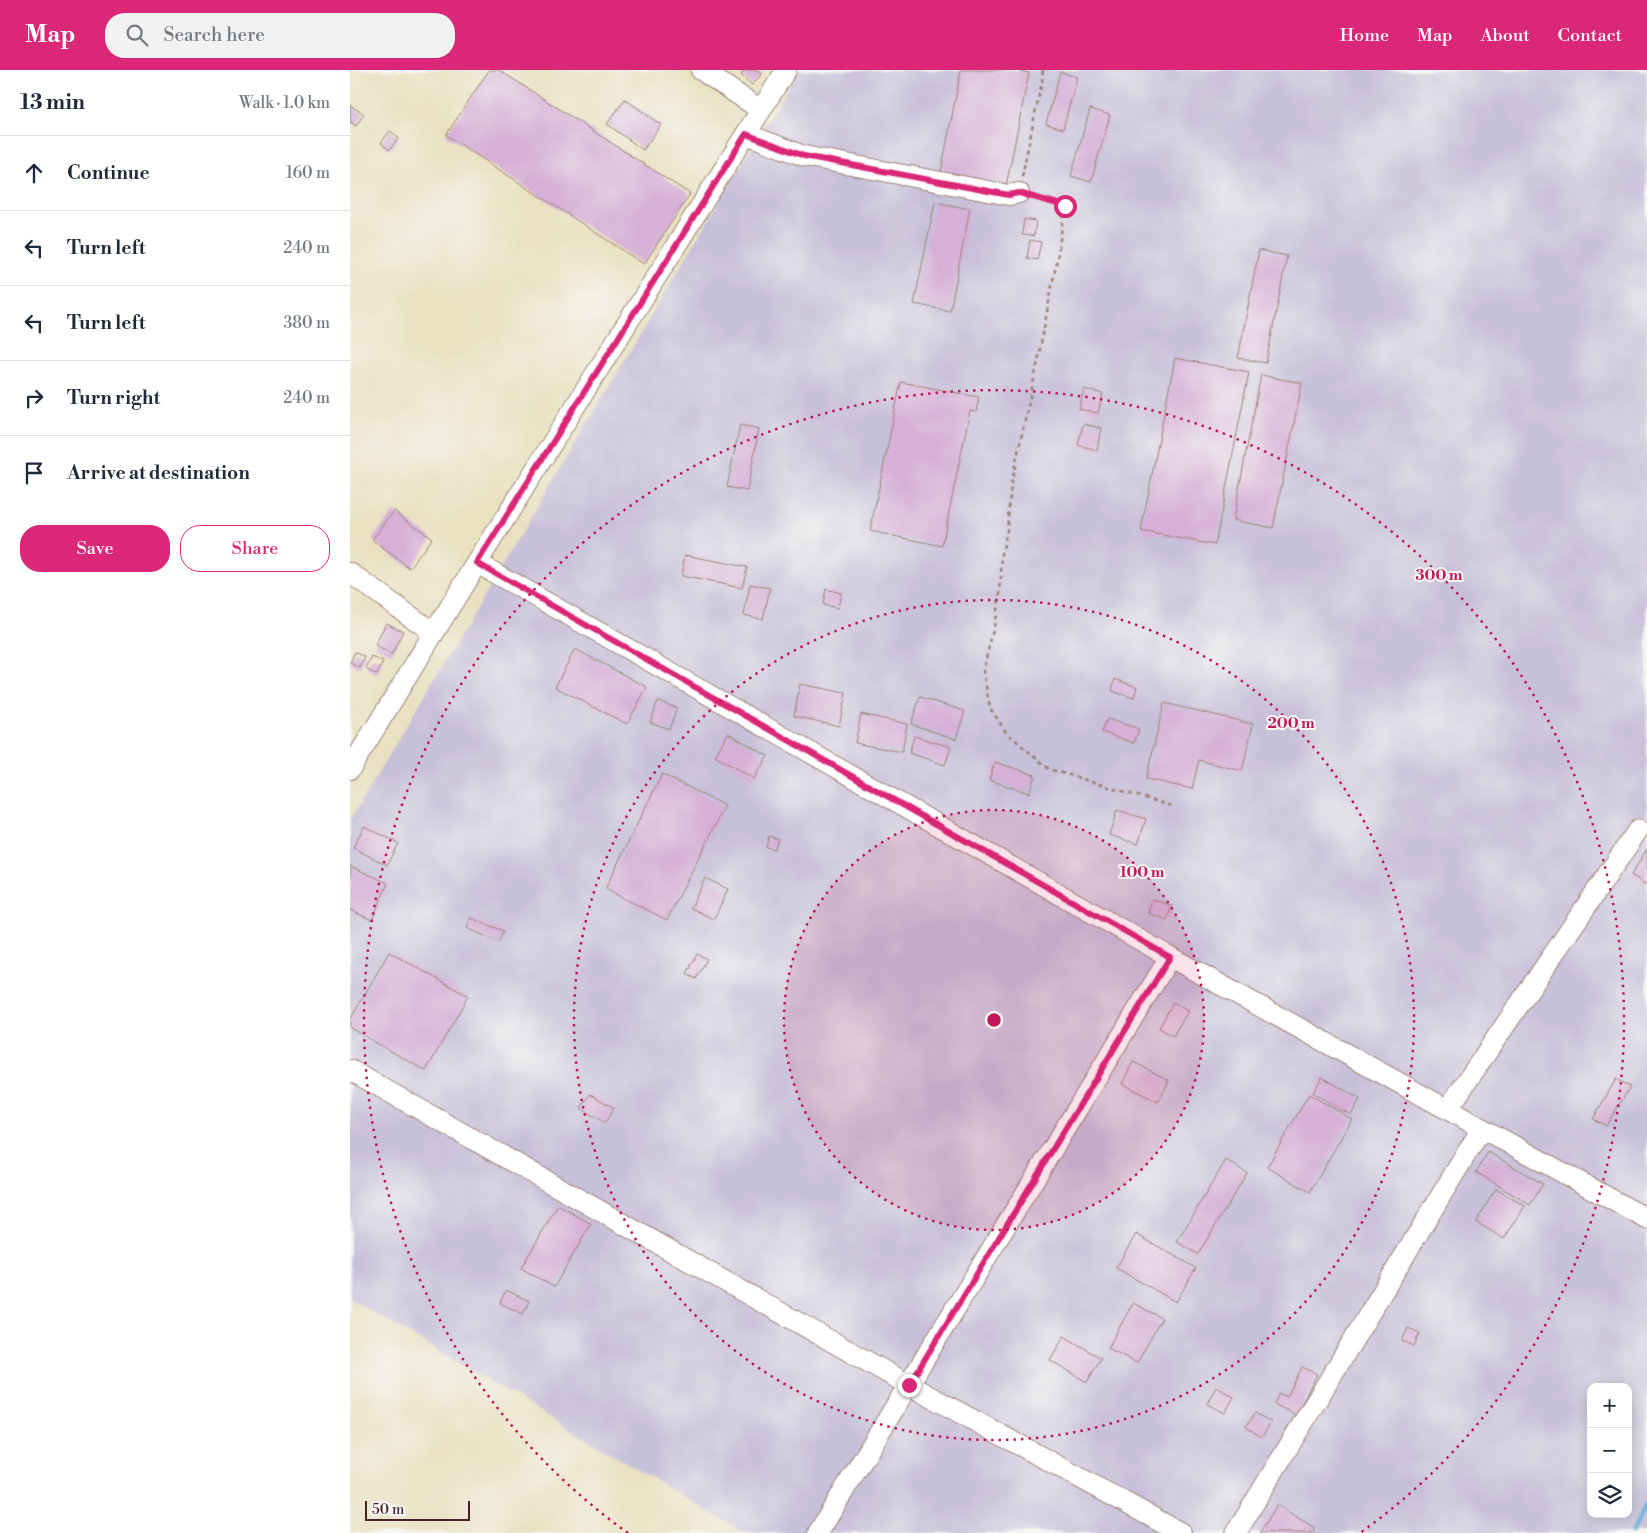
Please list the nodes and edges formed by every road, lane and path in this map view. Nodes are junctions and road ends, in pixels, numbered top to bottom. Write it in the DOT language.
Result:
graph roads {
  1 [pos="701,70"];
  2 [pos="786,70"];
  3 [pos="1043,70"];
  4 [pos="761,110"];
  5 [pos="746,134"];
  6 [pos="1019,193"];
  7 [pos="477,563"];
  8 [pos="352,580"];
  9 [pos="434,633"];
  10 [pos="350,769"];
  11 [pos="1172,806"];
  12 [pos="1638,830"];
  13 [pos="1170,957"];
  14 [pos="350,1070"];
  15 [pos="1448,1109"];
  16 [pos="1482,1128"];
  17 [pos="1647,1219"];
  18 [pos="909,1385"];
  19 [pos="818,1533"];
  20 [pos="1180,1533"];
  21 [pos="1236,1533"];
  1 -- 4 [label="street"];
  2 -- 4 [label="street"];
  3 -- 6 [label="path"];
  4 -- 5 [label="street"];
  5 -- 6 [label="street"];
  5 -- 7 [label="street"];
  6 -- 11 [label="path"];
  7 -- 9 [label="street"];
  7 -- 13 [label="street"];
  8 -- 9 [label="street"];
  9 -- 10 [label="street"];
  12 -- 15 [label="street"];
  13 -- 15 [label="street"];
  13 -- 18 [label="street"];
  14 -- 18 [label="street"];
  15 -- 16 [label="street"];
  16 -- 17 [label="street"];
  16 -- 21 [label="street"];
  18 -- 19 [label="street"];
  18 -- 20 [label="street"];
}
